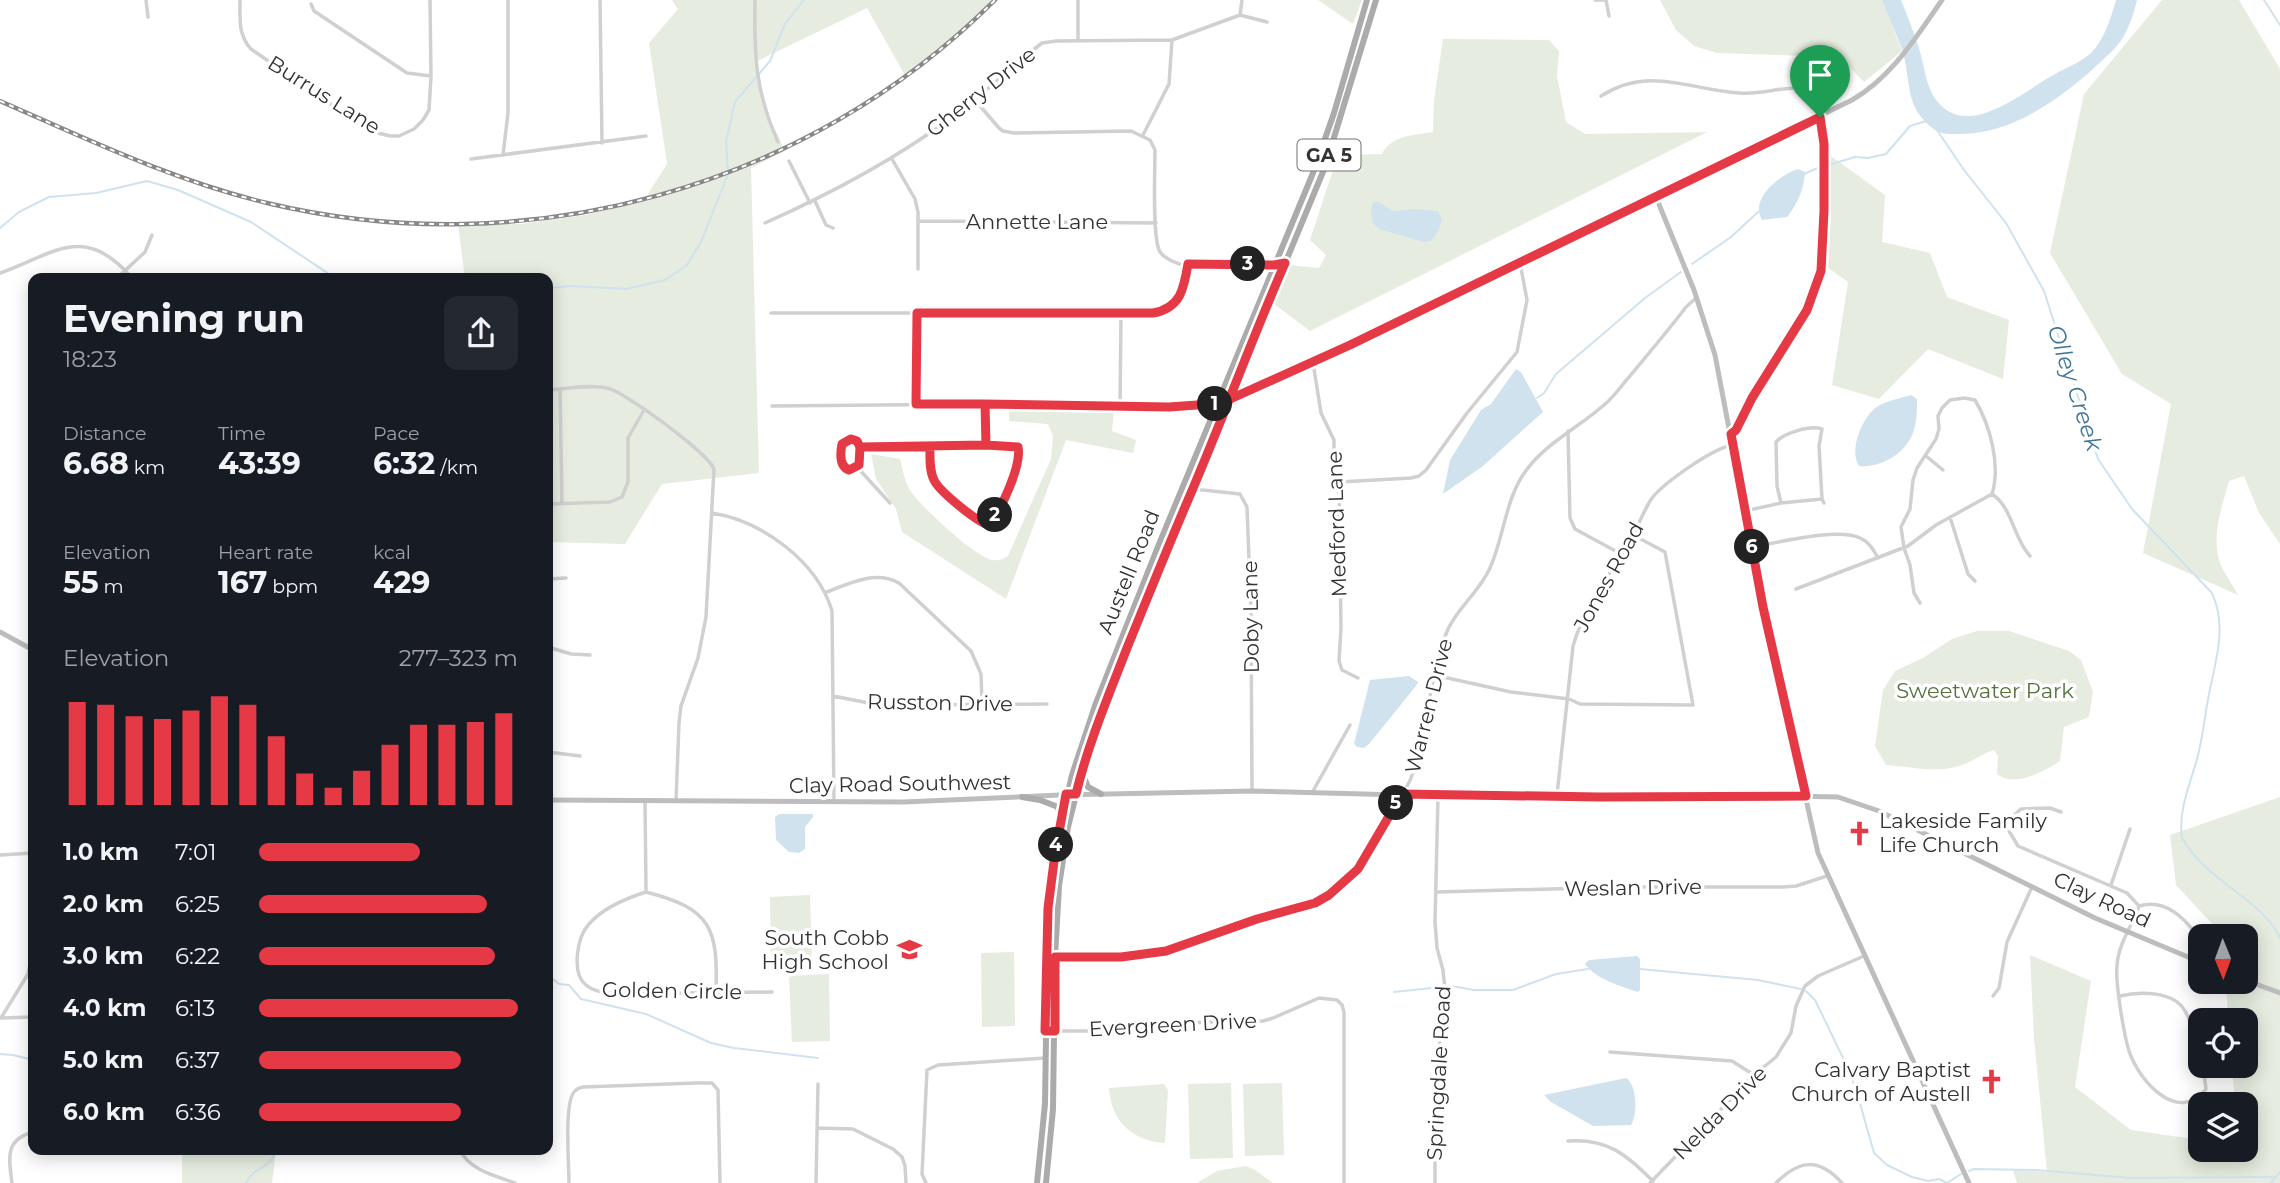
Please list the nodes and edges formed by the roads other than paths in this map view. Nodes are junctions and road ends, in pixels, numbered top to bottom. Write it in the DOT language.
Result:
graph roads {
  1 [pos="146,0"];
  2 [pos="240,0"];
  3 [pos="430,0"];
  4 [pos="508,0"];
  5 [pos="600,0"];
  6 [pos="755,0"];
  7 [pos="1078,0"];
  8 [pos="1242,0"];
  9 [pos="1367,0"];
  10 [pos="1376,0"];
  11 [pos="1595,0"];
  12 [pos="1606,0"];
  13 [pos="1942,0"];
  14 [pos="311,4"];
  15 [pos="1240,15"];
  16 [pos="1609,16"];
  17 [pos="148,17"];
  18 [pos="1267,22"];
  19 [pos="1172,40"];
  20 [pos="1078,41"];
  21 [pos="431,76"];
  22 [pos="1601,96"];
  23 [pos="974,99"];
  24 [pos="1820,117"];
  25 [pos="1143,135"];
  26 [pos="646,136"];
  27 [pos="778,142"];
  28 [pos="601,143"];
  29 [pos="503,155"];
  30 [pos="891,158"];
  31 [pos="471,159"];
  32 [pos="789,162"];
  33 [pos="1656,197"];
  34 [pos="812,202"];
  35 [pos="918,221"];
  36 [pos="765,223"];
  37 [pos="1156,223"];
  38 [pos="833,228"];
  39 [pos="152,236"];
  40 [pos="1285,263"];
  41 [pos="1520,263"];
  42 [pos="1188,264"];
  43 [pos="1274,265"];
  44 [pos="918,269"];
  45 [pos="126,271"];
  46 [pos="0,273"];
  47 [pos="123,273"];
  48 [pos="1697,298"];
  49 [pos="771,313"];
  50 [pos="917,313"];
  51 [pos="1121,313"];
  52 [pos="1313,363"];
  53 [pos="1237,379"];
  54 [pos="560,389"];
  55 [pos="553,390"];
  56 [pos="1252,390"];
  57 [pos="1228,400"];
  58 [pos="1217,403"];
  59 [pos="916,404"];
  60 [pos="985,404"];
  61 [pos="772,406"];
  62 [pos="1120,407"];
  63 [pos="644,410"];
  64 [pos="1568,431"];
  65 [pos="1731,434"];
  66 [pos="986,445"];
  67 [pos="1733,445"];
  68 [pos="860,447"];
  69 [pos="930,447"];
  70 [pos="1926,456"];
  71 [pos="857,467"];
  72 [pos="1943,470"];
  73 [pos="1339,482"];
  74 [pos="1193,489"];
  75 [pos="1992,494"];
  76 [pos="562,503"];
  77 [pos="890,503"];
  78 [pos="1781,503"];
  79 [pos="553,504"];
  80 [pos="1745,511"];
  81 [pos="712,513"];
  82 [pos="1950,517"];
  83 [pos="1633,535"];
  84 [pos="1752,547"];
  85 [pos="1903,548"];
  86 [pos="1621,554"];
  87 [pos="2030,556"];
  88 [pos="1878,558"];
  89 [pos="566,578"];
  90 [pos="553,579"];
  91 [pos="1975,581"];
  92 [pos="1796,590"];
  93 [pos="827,592"];
  94 [pos="1920,603"];
  95 [pos="0,632"];
  96 [pos="28,647"];
  97 [pos="553,649"];
  98 [pos="590,655"];
  99 [pos="1434,676"];
  100 [pos="1358,678"];
  101 [pos="833,696"];
  102 [pos="1569,699"];
  103 [pos="982,703"];
  104 [pos="1047,704"];
  105 [pos="1350,725"];
  106 [pos="553,753"];
  107 [pos="580,756"];
  108 [pos="1082,772"];
  109 [pos="1252,790"];
  110 [pos="1313,791"];
  111 [pos="1066,794"];
  112 [pos="1076,794"];
  113 [pos="1101,794"];
  114 [pos="1402,794"];
  115 [pos="1438,796"];
  116 [pos="1806,796"];
  117 [pos="1022,797"];
  118 [pos="1557,797"];
  119 [pos="553,800"];
  120 [pos="645,800"];
  121 [pos="676,801"];
  122 [pos="834,802"];
  123 [pos="2061,812"];
  124 [pos="1061,820"];
  125 [pos="2130,829"];
  126 [pos="28,853"];
  127 [pos="0,855"];
  128 [pos="1827,876"];
  129 [pos="2033,885"];
  130 [pos="2111,885"];
  131 [pos="646,892"];
  132 [pos="1437,892"];
  133 [pos="2139,906"];
  134 [pos="2188,924"];
  135 [pos="2129,931"];
  136 [pos="1864,956"];
  137 [pos="1055,957"];
  138 [pos="2188,957"];
  139 [pos="28,974"];
  140 [pos="2258,985"];
  141 [pos="772,992"];
  142 [pos="716,993"];
  143 [pos="2280,993"];
  144 [pos="1993,996"];
  145 [pos="2120,996"];
  146 [pos="28,1017"];
  147 [pos="1,1018"];
  148 [pos="2188,1019"];
  149 [pos="1045,1031"];
  150 [pos="1055,1031"];
  151 [pos="1610,1052"];
  152 [pos="1046,1058"];
  153 [pos="1754,1075"];
  154 [pos="2205,1078"];
  155 [pos="818,1084"];
  156 [pos="817,1128"];
  157 [pos="28,1134"];
  158 [pos="1567,1141"];
  159 [pos="462,1155"];
  160 [pos="1651,1182"];
  161 [pos="12,1183"];
  162 [pos="515,1183"];
  163 [pos="569,1183"];
  164 [pos="720,1183"];
  165 [pos="816,1183"];
  166 [pos="906,1183"];
  167 [pos="926,1183"];
  168 [pos="1037,1183"];
  169 [pos="1046,1183"];
  170 [pos="1344,1183"];
  171 [pos="1435,1183"];
  172 [pos="1776,1183"];
  173 [pos="1842,1183"];
  174 [pos="1969,1183"];
  1 -- 17 [label="street"];
  2 -- 21 [label="street, Burrus Lane"];
  3 -- 21 [label="street, Burrus Lane"];
  4 -- 29 [label="street"];
  5 -- 28 [label="street"];
  6 -- 27 [label="street"];
  7 -- 20 [label="street"];
  8 -- 15 [label="street"];
  9 -- 43 [label="main road, Austell Road / GA 5"];
  10 -- 40 [label="main road, Austell Road / GA 5"];
  11 -- 12 [label="street"];
  12 -- 16 [label="street"];
  13 -- 24 [label="street"];
  14 -- 21 [label="street"];
  15 -- 18 [label="street"];
  15 -- 19 [label="street, Gherry Drive"];
  19 -- 20 [label="street, Gherry Drive"];
  19 -- 25 [label="street"];
  20 -- 23 [label="street, Gherry Drive"];
  22 -- 24 [label="street"];
  23 -- 25 [label="street"];
  23 -- 30 [label="street, Gherry Drive"];
  24 -- 33 [label="street"];
  24 -- 65 [label="street"];
  25 -- 37 [label="street"];
  26 -- 28 [label="street"];
  28 -- 29 [label="street"];
  29 -- 31 [label="street"];
  30 -- 34 [label="street, Gherry Drive"];
  30 -- 35 [label="street"];
  32 -- 34 [label="street"];
  33 -- 41 [label="street"];
  33 -- 48 [label="street"];
  34 -- 36 [label="street, Gherry Drive"];
  34 -- 38 [label="street"];
  35 -- 37 [label="street, Annette Lane"];
  35 -- 44 [label="street"];
  37 -- 42 [label="street"];
  39 -- 45 [label="street"];
  40 -- 43 [label="street"];
  40 -- 53 [label="main road, Austell Road / GA 5"];
  41 -- 52 [label="street"];
  41 -- 73 [label="street"];
  42 -- 43 [label="street"];
  42 -- 51 [label="street"];
  43 -- 58 [label="main road, Austell Road / GA 5"];
  45 -- 46 [label="street"];
  45 -- 47 [label="street"];
  48 -- 64 [label="street, Warren Drive"];
  48 -- 65 [label="street"];
  49 -- 50 [label="street"];
  50 -- 51 [label="street"];
  50 -- 59 [label="street"];
  51 -- 62 [label="street"];
  52 -- 56 [label="street"];
  52 -- 73 [label="street, Medford Lane"];
  53 -- 56 [label="main road"];
  53 -- 57 [label="main road, Austell Road / GA 5"];
  54 -- 55 [label="street"];
  54 -- 63 [label="street"];
  54 -- 76 [label="street"];
  56 -- 57 [label="street"];
  57 -- 58 [label="street"];
  57 -- 74 [label="main road, Austell Road / GA 5"];
  58 -- 62 [label="street"];
  58 -- 111 [label="main road, Austell Road / GA 5"];
  59 -- 60 [label="street"];
  59 -- 61 [label="street"];
  60 -- 62 [label="street"];
  60 -- 66 [label="street"];
  63 -- 76 [label="street"];
  63 -- 81 [label="street"];
  64 -- 86 [label="street"];
  64 -- 99 [label="street, Warren Drive"];
  65 -- 67 [label="street"];
  66 -- 69 [label="street"];
  66 -- 69 [label="street"];
  67 -- 80 [label="street"];
  67 -- 83 [label="street, Jones Road"];
  68 -- 69 [label="street"];
  68 -- 71 [label="street"];
  68 -- 71 [label="street"];
  70 -- 72 [label="street"];
  70 -- 75 [label="street"];
  70 -- 85 [label="street"];
  71 -- 77 [label="street"];
  73 -- 100 [label="street, Medford Lane"];
  74 -- 108 [label="main road, Austell Road / GA 5"];
  74 -- 109 [label="street, Doby Lane"];
  75 -- 82 [label="street"];
  75 -- 87 [label="street"];
  76 -- 79 [label="street"];
  78 -- 78 [label="street"];
  78 -- 80 [label="street"];
  80 -- 84 [label="street"];
  81 -- 93 [label="street"];
  81 -- 121 [label="street"];
  82 -- 85 [label="street"];
  82 -- 91 [label="street"];
  83 -- 86 [label="street, Jones Road"];
  83 -- 102 [label="street"];
  84 -- 88 [label="street"];
  84 -- 116 [label="street"];
  85 -- 88 [label="street"];
  85 -- 94 [label="street"];
  86 -- 102 [label="street, Jones Road"];
  88 -- 92 [label="street"];
  89 -- 90 [label="street"];
  93 -- 101 [label="street"];
  93 -- 103 [label="street"];
  95 -- 96 [label="street"];
  97 -- 98 [label="street"];
  99 -- 102 [label="street"];
  99 -- 114 [label="street, Warren Drive"];
  101 -- 103 [label="street, Russton Drive"];
  101 -- 122 [label="street"];
  102 -- 118 [label="street, Jones Road"];
  103 -- 104 [label="street, Russton Drive"];
  105 -- 110 [label="street"];
  106 -- 107 [label="street"];
  108 -- 112 [label="main road, Austell Road / GA 5"];
  108 -- 113 [label="main road"];
  109 -- 110 [label="street, Clay Road"];
  109 -- 113 [label="street, Clay Road Southwest"];
  110 -- 114 [label="street, Clay Road"];
  111 -- 112 [label="street, Clay Road Southwest"];
  111 -- 117 [label="street, Clay Road Southwest"];
  111 -- 124 [label="main road, Austell Road / GA 5"];
  112 -- 113 [label="street, Clay Road Southwest"];
  112 -- 137 [label="main road, Austell Road / GA 5"];
  114 -- 115 [label="street, Clay Road"];
  114 -- 137 [label="street, Warren Drive"];
  115 -- 118 [label="street, Clay Road"];
  115 -- 132 [label="street, Springdale Road"];
  116 -- 118 [label="street, Clay Road"];
  116 -- 128 [label="street"];
  116 -- 129 [label="street, Clay Road"];
  117 -- 122 [label="street, Clay Road Southwest"];
  117 -- 124 [label="main road"];
  119 -- 120 [label="street, Clay Road Southwest"];
  120 -- 121 [label="street, Clay Road Southwest"];
  120 -- 131 [label="street"];
  121 -- 122 [label="street, Clay Road Southwest"];
  123 -- 130 [label="street"];
  124 -- 149 [label="main road, Austell Road / GA 5"];
  125 -- 130 [label="street"];
  126 -- 127 [label="street"];
  128 -- 132 [label="street, Weslan Drive"];
  128 -- 136 [label="street"];
  129 -- 135 [label="street, Clay Road"];
  129 -- 144 [label="street"];
  130 -- 133 [label="street"];
  131 -- 142 [label="street"];
  131 -- 142 [label="street, Golden Circle"];
  132 -- 171 [label="street, Springdale Road"];
  133 -- 134 [label="street"];
  133 -- 135 [label="street"];
  135 -- 138 [label="street, Clay Road"];
  135 -- 145 [label="street"];
  136 -- 153 [label="street, Nelda Drive"];
  136 -- 174 [label="street"];
  137 -- 150 [label="main road, Austell Road / GA 5"];
  139 -- 147 [label="street"];
  140 -- 143 [label="street"];
  141 -- 142 [label="street, Golden Circle"];
  145 -- 148 [label="street"];
  145 -- 154 [label="street"];
  146 -- 147 [label="street"];
  149 -- 150 [label="street, Evergreen Drive"];
  149 -- 152 [label="main road, Austell Road / GA 5"];
  150 -- 169 [label="main road, Austell Road / GA 5"];
  150 -- 170 [label="street, Evergreen Drive"];
  151 -- 153 [label="street"];
  152 -- 167 [label="street"];
  152 -- 168 [label="main road, Austell Road / GA 5"];
  153 -- 160 [label="street, Nelda Drive"];
  155 -- 156 [label="street"];
  156 -- 165 [label="street"];
  156 -- 166 [label="street"];
  157 -- 161 [label="street"];
  158 -- 160 [label="street"];
  159 -- 162 [label="street"];
  163 -- 164 [label="street"];
  172 -- 173 [label="street"];
}
